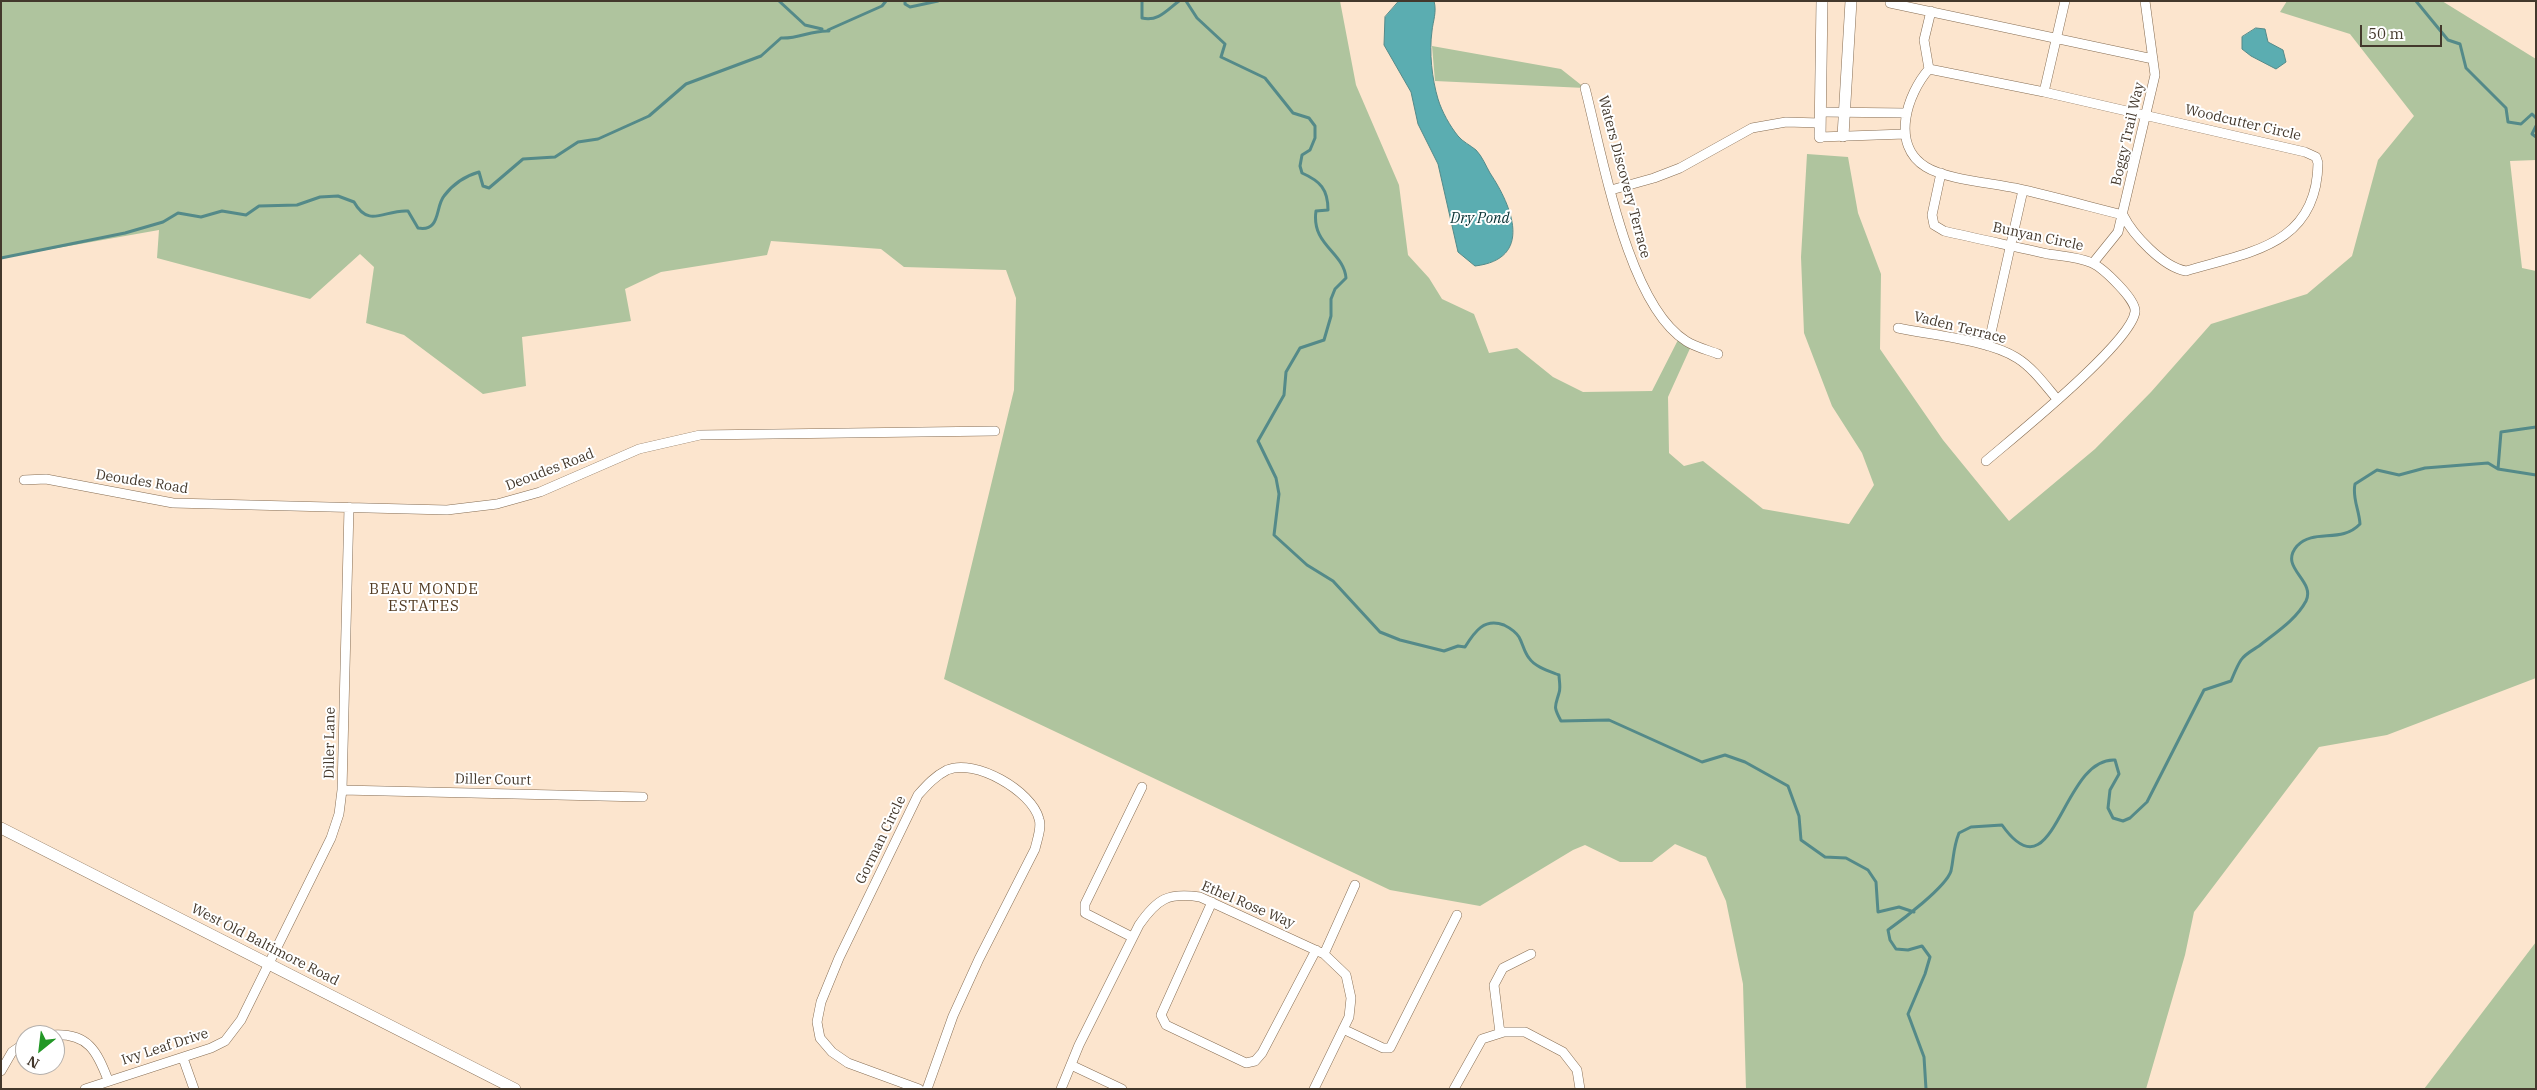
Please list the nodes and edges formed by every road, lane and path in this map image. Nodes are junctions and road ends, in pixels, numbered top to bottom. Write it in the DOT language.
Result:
graph roads {
  1 [pos="1822,1"];
  2 [pos="1851,1"];
  3 [pos="2065,1"];
  4 [pos="2145,1"];
  5 [pos="1890,2"];
  6 [pos="1931,11"];
  7 [pos="2056,38"];
  8 [pos="2153,59"];
  9 [pos="1930,69"];
  10 [pos="1585,88"];
  11 [pos="2044,92"];
  12 [pos="1907,112"];
  13 [pos="1844,113"];
  14 [pos="2146,115"];
  15 [pos="1820,117"];
  16 [pos="1905,134"];
  17 [pos="1843,136"];
  18 [pos="1820,137"];
  19 [pos="1941,173"];
  20 [pos="1611,190"];
  21 [pos="2023,190"];
  22 [pos="2123,215"];
  23 [pos="2010,246"];
  24 [pos="2093,263"];
  25 [pos="1898,328"];
  26 [pos="1988,346"];
  27 [pos="1718,354"];
  28 [pos="2057,399"];
  29 [pos="995,431"];
  30 [pos="1986,461"];
  31 [pos="24,480"];
  32 [pos="349,507"];
  33 [pos="1142,787"];
  34 [pos="342,790"];
  35 [pos="643,797"];
  36 [pos="1,828"];
  37 [pos="1355,885"];
  38 [pos="1212,902"];
  39 [pos="1457,915"];
  40 [pos="1132,937"];
  41 [pos="1320,952"];
  42 [pos="1531,954"];
  43 [pos="270,963"];
  44 [pos="1343,1029"];
  45 [pos="1500,1033"];
  46 [pos="65,1034"];
  47 [pos="15,1050"];
  48 [pos="183,1058"];
  49 [pos="1071,1065"];
  50 [pos="1,1071"];
  51 [pos="108,1080"];
  52 [pos="85,1089"];
  53 [pos="194,1089"];
  54 [pos="515,1089"];
  55 [pos="919,1089"];
  56 [pos="927,1089"];
  57 [pos="1061,1089"];
  58 [pos="1122,1089"];
  59 [pos="1314,1089"];
  60 [pos="1454,1089"];
  61 [pos="1580,1089"];
  1 -- 15 [label="street"];
  2 -- 13 [label="street"];
  3 -- 7 [label="street"];
  4 -- 8 [label="street, Boggy Trail Way"];
  5 -- 6 [label="street"];
  6 -- 7 [label="street"];
  6 -- 9 [label="street"];
  7 -- 8 [label="street"];
  7 -- 11 [label="street"];
  8 -- 14 [label="street, Boggy Trail Way"];
  9 -- 11 [label="street, Woodcutter Circle"];
  9 -- 12 [label="street"];
  10 -- 20 [label="street, Waters Discovery Terrace"];
  11 -- 14 [label="street, Woodcutter Circle"];
  12 -- 13 [label="street"];
  12 -- 16 [label="street"];
  13 -- 15 [label="street"];
  13 -- 17 [label="street"];
  14 -- 22 [label="street, Boggy Trail Way"];
  14 -- 22 [label="street, Woodcutter Circle"];
  15 -- 18 [label="street"];
  15 -- 20 [label="street"];
  16 -- 17 [label="street"];
  16 -- 19 [label="street"];
  17 -- 18 [label="street"];
  19 -- 21 [label="street"];
  19 -- 23 [label="street, Bunyan Circle"];
  20 -- 27 [label="street, Waters Discovery Terrace"];
  21 -- 22 [label="street"];
  21 -- 23 [label="street"];
  22 -- 24 [label="street, Boggy Trail Way"];
  23 -- 24 [label="street, Bunyan Circle"];
  23 -- 26 [label="street"];
  24 -- 28 [label="street, Bunyan Circle"];
  25 -- 26 [label="street, Vaden Terrace"];
  26 -- 28 [label="street, Vaden Terrace"];
  28 -- 30 [label="street, Bunyan Circle"];
  29 -- 32 [label="street, Deoudes Road"];
  31 -- 32 [label="street, Deoudes Road"];
  32 -- 34 [label="street, Diller Lane"];
  33 -- 40 [label="street"];
  34 -- 35 [label="street, Diller Court"];
  34 -- 43 [label="street, Diller Lane"];
  36 -- 43 [label="street, West Old Baltimore Road"];
  37 -- 41 [label="street"];
  38 -- 40 [label="street, Ethel Rose Way"];
  38 -- 41 [label="street, Ethel Rose Way"];
  38 -- 41 [label="street"];
  39 -- 44 [label="street"];
  40 -- 49 [label="street, Ethel Rose Way"];
  41 -- 44 [label="street, Ethel Rose Way"];
  42 -- 45 [label="street"];
  43 -- 48 [label="street, Ivy Leaf Drive"];
  43 -- 54 [label="street, West Old Baltimore Road"];
  44 -- 59 [label="street, Ethel Rose Way"];
  45 -- 60 [label="street"];
  45 -- 61 [label="street"];
  46 -- 51 [label="street"];
  47 -- 50 [label="street"];
  48 -- 51 [label="street, Ivy Leaf Drive"];
  48 -- 53 [label="street"];
  49 -- 57 [label="street, Ethel Rose Way"];
  49 -- 58 [label="street"];
  51 -- 52 [label="street, Ivy Leaf Drive"];
  55 -- 56 [label="street, Gorman Circle"];
}
